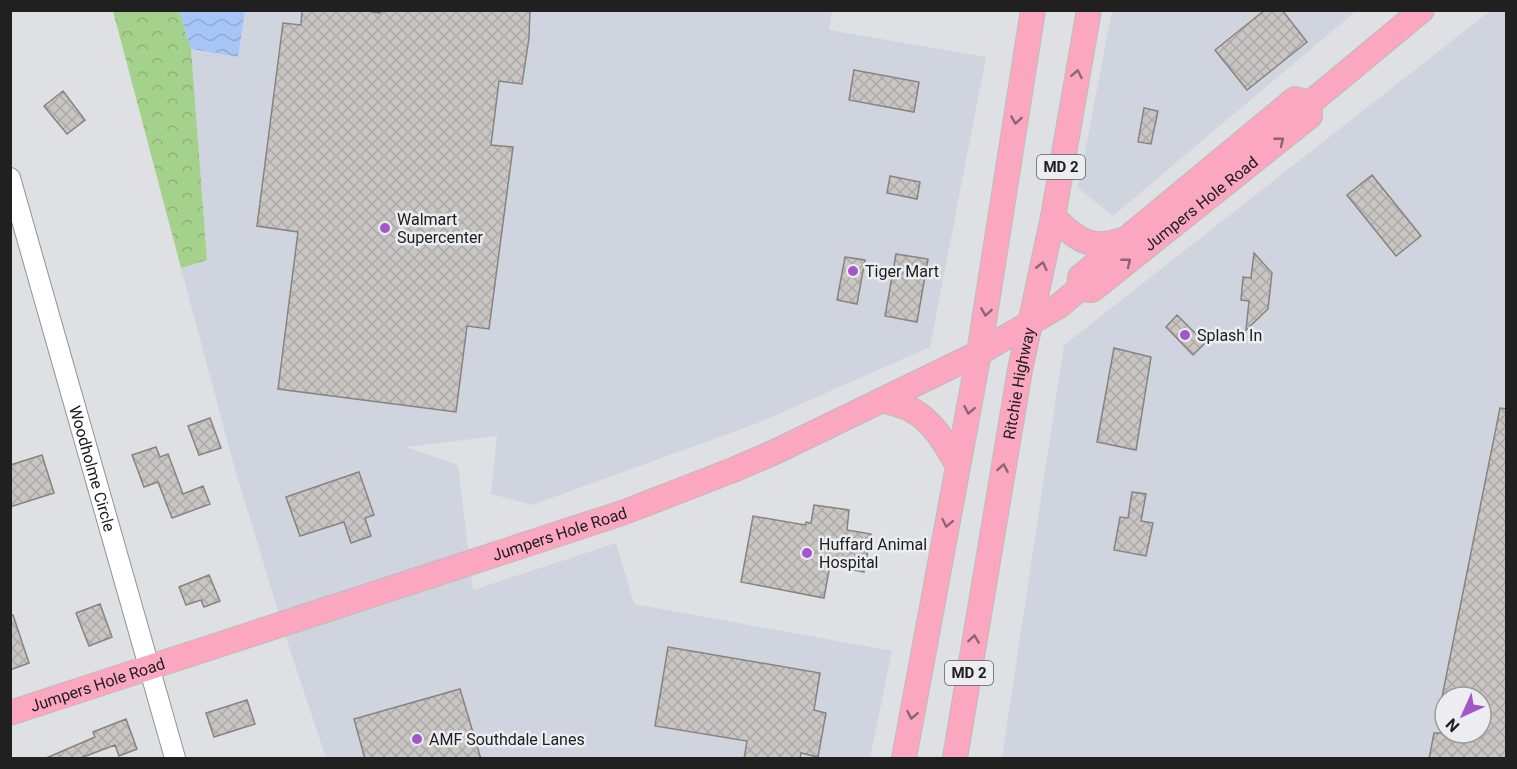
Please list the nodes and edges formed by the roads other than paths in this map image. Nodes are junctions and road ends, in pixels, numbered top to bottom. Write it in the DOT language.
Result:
graph roads {
  1 [pos="1033,10"];
  2 [pos="1089,10"];
  3 [pos="1422,10"];
  4 [pos="1310,103"];
  5 [pos="10,178"];
  6 [pos="1053,217"];
  7 [pos="1126,239"];
  8 [pos="1079,289"];
  9 [pos="1029,323"];
  10 [pos="979,353"];
  11 [pos="883,400"];
  12 [pos="958,466"];
  13 [pos="149,667"];
  14 [pos="10,713"];
  15 [pos="175,759"];
  16 [pos="904,759"];
  17 [pos="955,759"];
  1 -- 10 [label="main road, MD 2, one-way"];
  6 -- 2 [label="main road, Ritchie Highway / MD 2, one-way"];
  3 -- 4 [label="main road, Jumpers Hole Road"];
  4 -- 7 [label="main road, Jumpers Hole Road"];
  8 -- 4 [label="main road, Jumpers Hole Road, one-way"];
  5 -- 13 [label="street, Woodholme Circle"];
  6 -- 7 [label="main road"];
  9 -- 6 [label="main road, Ritchie Highway / MD 2, one-way"];
  7 -- 8 [label="main road, Jumpers Hole Road"];
  8 -- 9 [label="main road, Jumpers Hole Road"];
  9 -- 10 [label="main road, Jumpers Hole Road"];
  17 -- 9 [label="main road, Ritchie Highway / MD 2, one-way"];
  10 -- 11 [label="main road, Jumpers Hole Road"];
  10 -- 12 [label="main road, MD 2, one-way"];
  11 -- 12 [label="main road"];
  11 -- 13 [label="main road, Jumpers Hole Road"];
  12 -- 16 [label="main road, MD 2, one-way"];
  13 -- 14 [label="main road, Jumpers Hole Road"];
  13 -- 15 [label="street, Woodholme Circle"];
}
